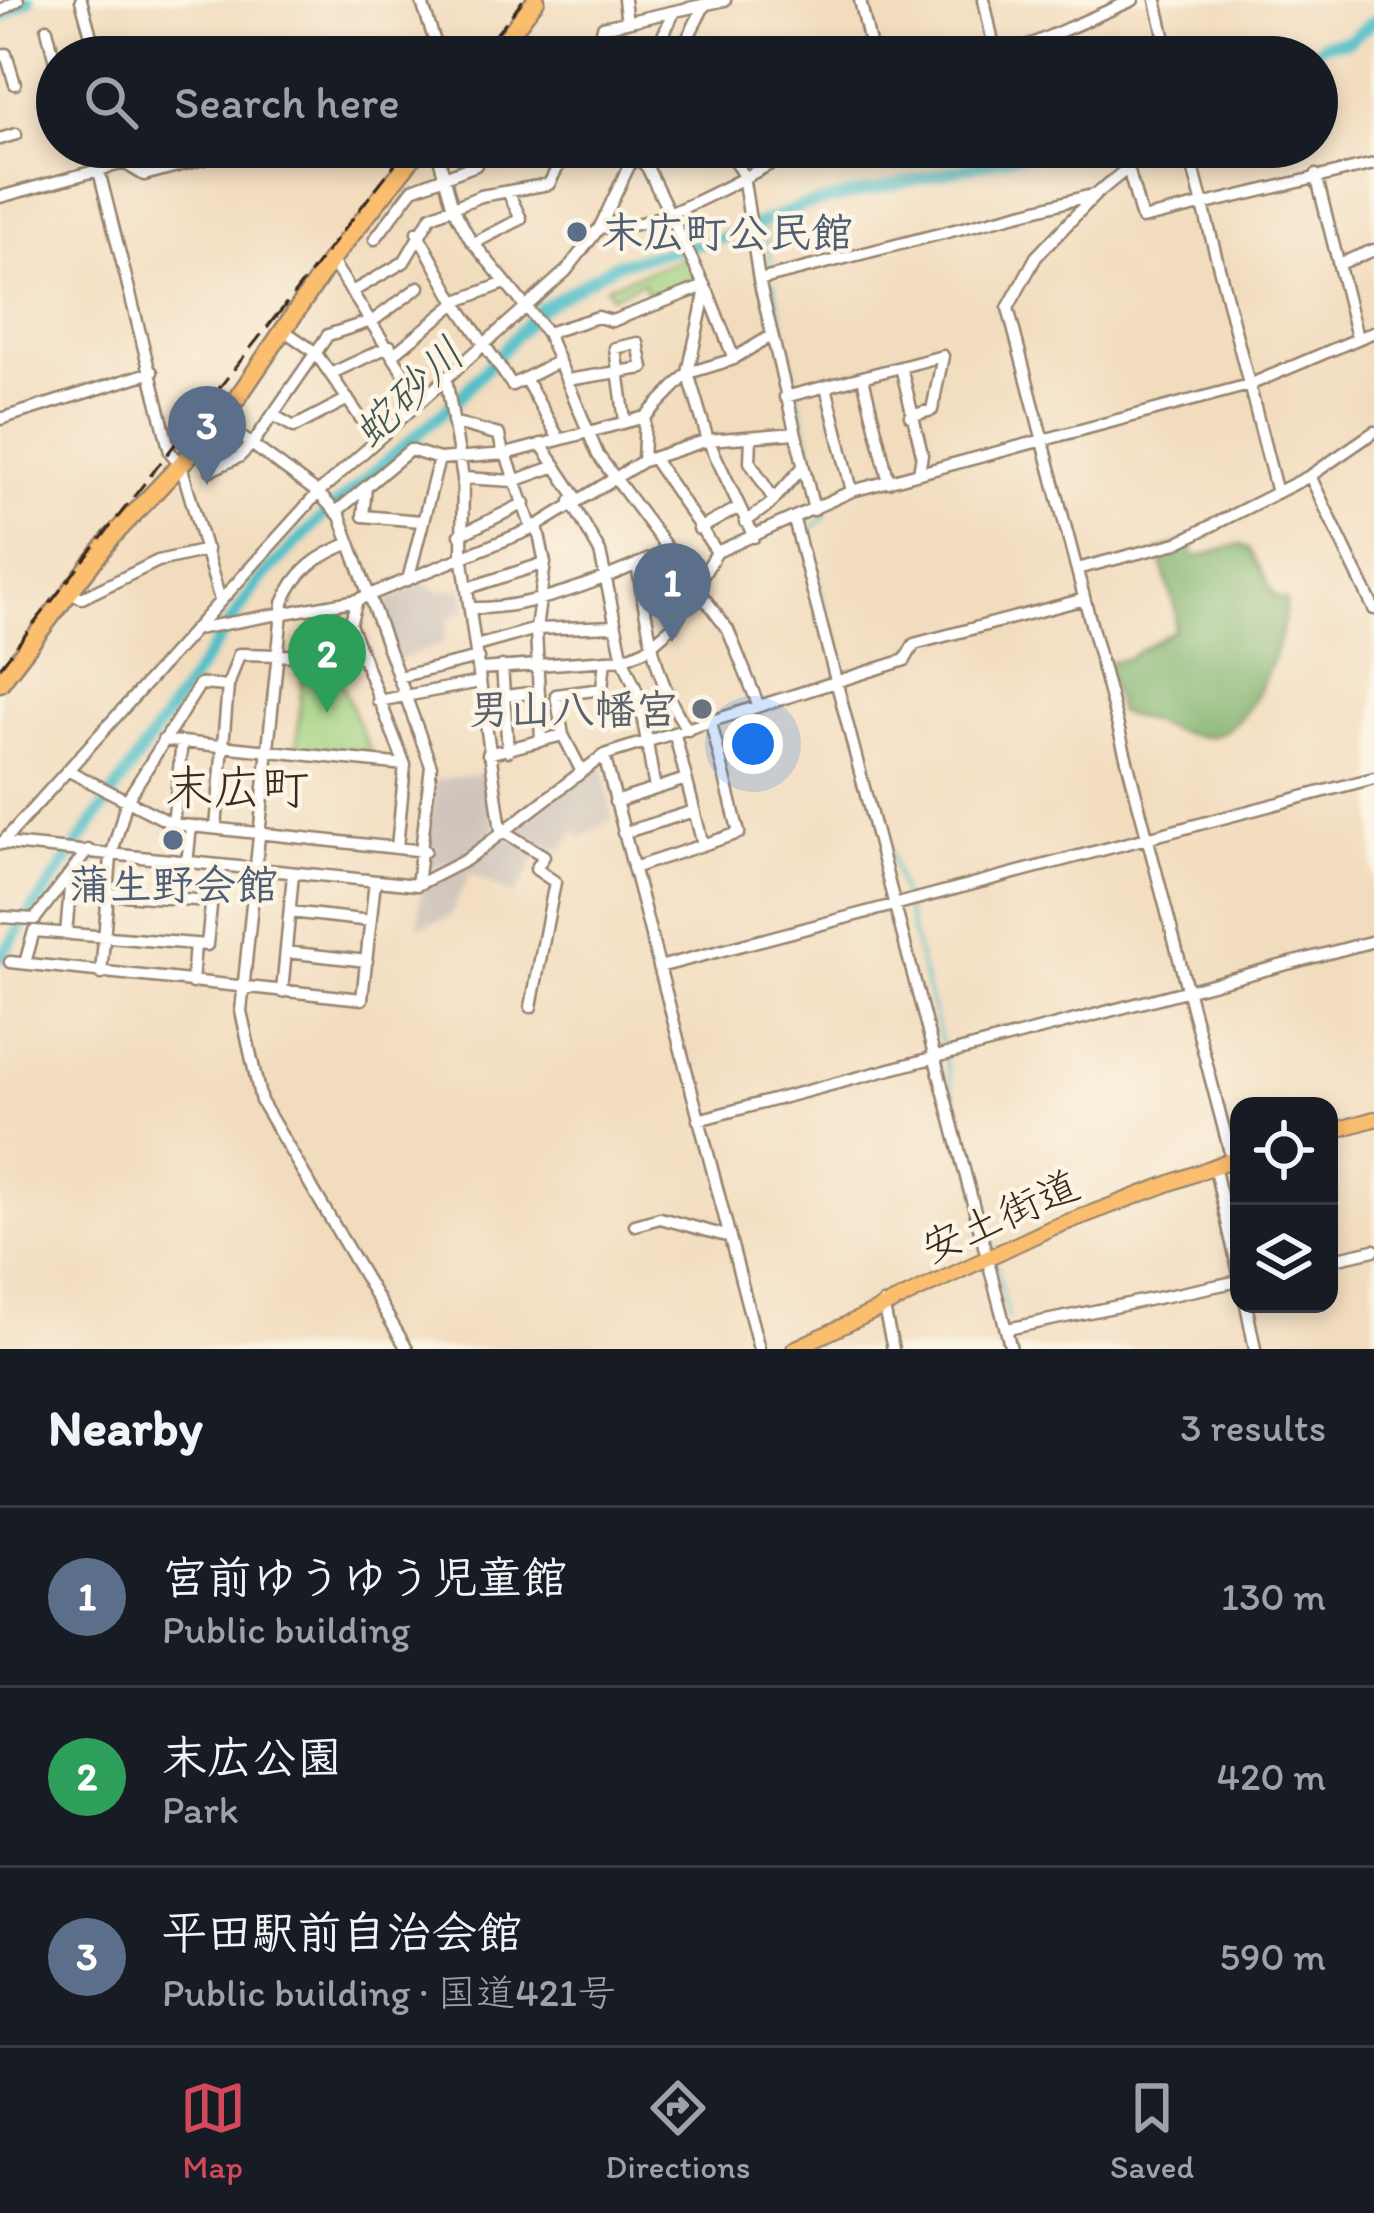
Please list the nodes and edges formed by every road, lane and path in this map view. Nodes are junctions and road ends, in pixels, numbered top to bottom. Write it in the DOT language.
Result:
graph roads {
  1 [pos="18,0"];
  2 [pos="81,0"];
  3 [pos="421,0"];
  4 [pos="536,0"];
  5 [pos="625,0"];
  6 [pos="725,0"];
  7 [pos="860,0"];
  8 [pos="984,0"];
  9 [pos="1133,0"];
  10 [pos="1156,0"];
  11 [pos="705,3"];
  12 [pos="0,11"];
  13 [pos="674,12"];
  14 [pos="627,22"];
  15 [pos="47,28"];
  16 [pos="49,36"];
  17 [pos="91,36"];
  18 [pos="433,36"];
  19 [pos="508,36"];
  20 [pos="601,36"];
  21 [pos="662,36"];
  22 [pos="688,36"];
  23 [pos="868,36"];
  24 [pos="993,36"];
  25 [pos="1048,36"];
  26 [pos="1164,36"];
  27 [pos="0,56"];
  28 [pos="15,84"];
  29 [pos="16,134"];
  30 [pos="0,139"];
  31 [pos="1374,164"];
  32 [pos="110,168"];
  33 [pos="131,168"];
  34 [pos="170,168"];
  35 [pos="405,168"];
  36 [pos="445,168"];
  37 [pos="468,168"];
  38 [pos="557,168"];
  39 [pos="628,168"];
  40 [pos="645,168"];
  41 [pos="738,168"];
  42 [pos="758,168"];
  43 [pos="1193,168"];
  44 [pos="99,171"];
  45 [pos="742,175"];
  46 [pos="1316,175"];
  47 [pos="448,176"];
  48 [pos="508,192"];
  49 [pos="1096,194"];
  50 [pos="0,197"];
  51 [pos="1202,204"];
  52 [pos="453,208"];
  53 [pos="669,212"];
  54 [pos="600,227"];
  55 [pos="417,232"];
  56 [pos="375,239"];
  57 [pos="476,242"];
  58 [pos="1374,250"];
  59 [pos="331,260"];
  60 [pos="1339,264"];
  61 [pos="759,280"];
  62 [pos="505,283"];
  63 [pos="419,287"];
  64 [pos="706,288"];
  65 [pos="355,290"];
  66 [pos="455,302"];
  67 [pos="524,310"];
  68 [pos="374,320"];
  69 [pos="282,329"];
  70 [pos="542,329"];
  71 [pos="1374,332"];
  72 [pos="771,335"];
  73 [pos="1358,337"];
  74 [pos="484,349"];
  75 [pos="392,350"];
  76 [pos="315,352"];
  77 [pos="734,358"];
  78 [pos="559,361"];
  79 [pos="902,367"];
  80 [pos="152,372"];
  81 [pos="330,374"];
  82 [pos="688,374"];
  83 [pos="446,378"];
  84 [pos="863,378"];
  85 [pos="567,380"];
  86 [pos="527,382"];
  87 [pos="1250,385"];
  88 [pos="826,387"];
  89 [pos="785,397"];
  90 [pos="348,399"];
  91 [pos="421,400"];
  92 [pos="273,415"];
  93 [pos="452,416"];
  94 [pos="910,416"];
  95 [pos="645,417"];
  96 [pos="0,419"];
  97 [pos="625,421"];
  98 [pos="221,422"];
  99 [pos="587,430"];
  100 [pos="1374,432"];
  101 [pos="795,433"];
  102 [pos="1042,436"];
  103 [pos="558,437"];
  104 [pos="751,437"];
  105 [pos="375,439"];
  106 [pos="708,440"];
  107 [pos="253,443"];
  108 [pos="541,444"];
  109 [pos="504,454"];
  110 [pos="460,456"];
  111 [pos="440,459"];
  112 [pos="648,460"];
  113 [pos="181,465"];
  114 [pos="556,466"];
  115 [pos="802,468"];
  116 [pos="211,470"];
  117 [pos="919,473"];
  118 [pos="1310,476"];
  119 [pos="610,477"];
  120 [pos="463,478"];
  121 [pos="514,481"];
  122 [pos="889,482"];
  123 [pos="366,485"];
  124 [pos="852,491"];
  125 [pos="1277,493"];
  126 [pos="573,499"];
  127 [pos="774,500"];
  128 [pos="525,503"];
  129 [pos="328,504"];
  130 [pos="738,508"];
  131 [pos="814,510"];
  132 [pos="794,520"];
  133 [pos="421,521"];
  134 [pos="745,521"];
  135 [pos="534,527"];
  136 [pos="699,529"];
  137 [pos="460,536"];
  138 [pos="754,537"];
  139 [pos="350,543"];
  140 [pos="207,550"];
  141 [pos="668,550"];
  142 [pos="717,552"];
  143 [pos="464,558"];
  144 [pos="545,563"];
  145 [pos="637,565"];
  146 [pos="1077,569"];
  147 [pos="1374,571"];
  148 [pos="1357,573"];
  149 [pos="605,576"];
  150 [pos="408,580"];
  151 [pos="698,586"];
  152 [pos="468,588"];
  153 [pos="68,593"];
  154 [pos="538,596"];
  155 [pos="361,597"];
  156 [pos="220,600"];
  157 [pos="1081,601"];
  158 [pos="471,608"];
  159 [pos="1374,609"];
  160 [pos="284,616"];
  161 [pos="350,624"];
  162 [pos="614,626"];
  163 [pos="196,628"];
  164 [pos="536,629"];
  165 [pos="651,644"];
  166 [pos="360,656"];
  167 [pos="279,658"];
  168 [pos="622,659"];
  169 [pos="605,660"];
  170 [pos="536,661"];
  171 [pos="336,663"];
  172 [pos="478,664"];
  173 [pos="502,666"];
  174 [pos="398,677"];
  175 [pos="838,678"];
  176 [pos="0,683"];
  177 [pos="227,686"];
  178 [pos="537,692"];
  179 [pos="405,695"];
  180 [pos="505,697"];
  181 [pos="378,701"];
  182 [pos="758,704"];
  183 [pos="711,723"];
  184 [pos="688,730"];
  185 [pos="563,735"];
  186 [pos="675,735"];
  187 [pos="163,740"];
  188 [pos="541,741"];
  189 [pos="182,742"];
  190 [pos="645,743"];
  191 [pos="224,745"];
  192 [pos="271,750"];
  193 [pos="508,751"];
  194 [pos="488,754"];
  195 [pos="604,754"];
  196 [pos="405,765"];
  197 [pos="580,770"];
  198 [pos="69,771"];
  199 [pos="686,778"];
  200 [pos="1374,778"];
  201 [pos="655,789"];
  202 [pos="127,800"];
  203 [pos="615,802"];
  204 [pos="694,811"];
  205 [pos="173,824"];
  206 [pos="191,826"];
  207 [pos="217,828"];
  208 [pos="503,832"];
  209 [pos="260,833"];
  210 [pos="623,833"];
  211 [pos="1148,837"];
  212 [pos="1,844"];
  213 [pos="703,845"];
  214 [pos="397,847"];
  215 [pos="88,850"];
  216 [pos="425,851"];
  217 [pos="111,857"];
  218 [pos="187,864"];
  219 [pos="215,867"];
  220 [pos="633,868"];
  221 [pos="256,871"];
  222 [pos="72,873"];
  223 [pos="293,874"];
  224 [pos="375,881"];
  225 [pos="417,885"];
  226 [pos="108,893"];
  227 [pos="212,901"];
  228 [pos="896,904"];
  229 [pos="290,912"];
  230 [pos="0,916"];
  231 [pos="371,921"];
  232 [pos="66,934"];
  233 [pos="104,937"];
  234 [pos="1374,941"];
  235 [pos="195,944"];
  236 [pos="286,952"];
  237 [pos="367,961"];
  238 [pos="10,962"];
  239 [pos="25,963"];
  240 [pos="659,967"];
  241 [pos="101,974"];
  242 [pos="192,983"];
  243 [pos="245,988"];
  244 [pos="282,992"];
  245 [pos="1188,992"];
  246 [pos="531,1007"];
  247 [pos="934,1061"];
  248 [pos="1374,1119"];
  249 [pos="698,1120"];
  250 [pos="1338,1129"];
  251 [pos="1230,1140"];
  252 [pos="1230,1160"];
  253 [pos="1214,1166"];
  254 [pos="635,1225"];
  255 [pos="1230,1237"];
  256 [pos="730,1238"];
  257 [pos="1374,1250"];
  258 [pos="988,1257"];
  259 [pos="1338,1258"];
  260 [pos="1230,1279"];
  261 [pos="883,1304"];
  262 [pos="1248,1313"];
  263 [pos="1007,1329"];
  264 [pos="407,1349"];
  265 [pos="759,1349"];
  266 [pos="794,1349"];
  267 [pos="893,1349"];
  268 [pos="1011,1349"];
  269 [pos="1256,1349"];
  1 -- 12 [label="street"];
  2 -- 17 [label="street"];
  3 -- 18 [label="street"];
  4 -- 19 [label="highway"];
  5 -- 14 [label="street"];
  6 -- 11 [label="street"];
  7 -- 23 [label="street"];
  8 -- 24 [label="street"];
  9 -- 25 [label="street"];
  10 -- 26 [label="street"];
  11 -- 13 [label="street"];
  11 -- 22 [label="street"];
  13 -- 14 [label="street"];
  13 -- 21 [label="street"];
  14 -- 20 [label="street"];
  15 -- 16 [label="street"];
  27 -- 28 [label="street"];
  29 -- 30 [label="street"];
  31 -- 46 [label="street"];
  32 -- 44 [label="street"];
  33 -- 34 [label="street"];
  35 -- 59 [label="highway"];
  36 -- 47 [label="street"];
  37 -- 47 [label="street"];
  38 -- 48 [label="street"];
  39 -- 54 [label="street"];
  40 -- 53 [label="street"];
  41 -- 45 [label="street"];
  42 -- 45 [label="street"];
  43 -- 51 [label="street"];
  44 -- 50 [label="street"];
  44 -- 80 [label="street"];
  45 -- 53 [label="street"];
  45 -- 61 [label="street"];
  46 -- 51 [label="street"];
  46 -- 60 [label="street"];
  47 -- 52 [label="street"];
  47 -- 56 [label="street"];
  48 -- 52 [label="street"];
  48 -- 57 [label="street"];
  49 -- 51 [label="street"];
  49 -- 61 [label="street"];
  49 -- 102 [label="street"];
  51 -- 87 [label="street"];
  52 -- 55 [label="street"];
  52 -- 57 [label="street"];
  53 -- 54 [label="street"];
  53 -- 64 [label="street"];
  54 -- 67 [label="street"];
  55 -- 65 [label="street"];
  55 -- 66 [label="street"];
  57 -- 62 [label="street"];
  58 -- 60 [label="street"];
  59 -- 65 [label="street"];
  59 -- 69 [label="highway"];
  60 -- 73 [label="street"];
  61 -- 72 [label="street"];
  62 -- 66 [label="street"];
  62 -- 67 [label="street"];
  63 -- 68 [label="street"];
  64 -- 70 [label="street"];
  64 -- 77 [label="street"];
  64 -- 82 [label="street"];
  65 -- 68 [label="street"];
  66 -- 74 [label="street"];
  66 -- 75 [label="street"];
  67 -- 70 [label="street"];
  67 -- 74 [label="street"];
  68 -- 75 [label="street"];
  68 -- 76 [label="street"];
  69 -- 76 [label="street"];
  69 -- 98 [label="highway"];
  70 -- 78 [label="street"];
  71 -- 73 [label="street"];
  72 -- 77 [label="street"];
  72 -- 89 [label="street"];
  73 -- 87 [label="street"];
  74 -- 83 [label="street"];
  74 -- 86 [label="street"];
  75 -- 81 [label="street"];
  75 -- 91 [label="street"];
  76 -- 81 [label="street"];
  76 -- 92 [label="street"];
  77 -- 82 [label="street"];
  78 -- 85 [label="street"];
  78 -- 86 [label="street"];
  79 -- 84 [label="street"];
  79 -- 94 [label="street"];
  79 -- 94 [label="street"];
  80 -- 96 [label="street"];
  80 -- 113 [label="street"];
  81 -- 90 [label="street"];
  82 -- 95 [label="street"];
  82 -- 106 [label="street"];
  83 -- 91 [label="street"];
  83 -- 93 [label="street"];
  84 -- 88 [label="street"];
  84 -- 122 [label="street"];
  85 -- 97 [label="street"];
  85 -- 99 [label="street"];
  86 -- 103 [label="street"];
  87 -- 102 [label="street"];
  87 -- 125 [label="street"];
  88 -- 89 [label="street"];
  88 -- 124 [label="street"];
  89 -- 101 [label="street"];
  90 -- 92 [label="street"];
  90 -- 105 [label="street"];
  91 -- 105 [label="street"];
  92 -- 107 [label="street"];
  93 -- 109 [label="street"];
  93 -- 110 [label="street"];
  94 -- 117 [label="street"];
  95 -- 97 [label="street"];
  95 -- 112 [label="street"];
  97 -- 99 [label="street"];
  98 -- 107 [label="street"];
  98 -- 113 [label="highway"];
  99 -- 103 [label="street"];
  99 -- 119 [label="street"];
  100 -- 118 [label="street"];
  101 -- 104 [label="street"];
  101 -- 115 [label="street"];
  102 -- 117 [label="street"];
  102 -- 146 [label="street"];
  103 -- 108 [label="street"];
  104 -- 106 [label="street"];
  104 -- 127 [label="street"];
  105 -- 129 [label="street"];
  106 -- 112 [label="street"];
  106 -- 130 [label="street"];
  107 -- 116 [label="street"];
  107 -- 129 [label="street"];
  108 -- 109 [label="street"];
  108 -- 114 [label="street"];
  109 -- 110 [label="street"];
  109 -- 121 [label="street"];
  110 -- 111 [label="street"];
  110 -- 120 [label="street"];
  111 -- 123 [label="street"];
  111 -- 133 [label="street"];
  112 -- 119 [label="street"];
  112 -- 136 [label="street"];
  113 -- 140 [label="street"];
  113 -- 153 [label="highway"];
  114 -- 121 [label="street"];
  114 -- 126 [label="street"];
  115 -- 127 [label="street"];
  115 -- 131 [label="street"];
  117 -- 122 [label="street"];
  118 -- 125 [label="street"];
  118 -- 148 [label="street"];
  119 -- 126 [label="street"];
  119 -- 141 [label="street"];
  120 -- 121 [label="street"];
  120 -- 137 [label="street"];
  121 -- 128 [label="street"];
  122 -- 124 [label="street"];
  123 -- 129 [label="street"];
  123 -- 133 [label="street"];
  124 -- 131 [label="street"];
  125 -- 146 [label="street"];
  126 -- 135 [label="street"];
  126 -- 149 [label="street"];
  127 -- 134 [label="street"];
  128 -- 135 [label="street"];
  128 -- 137 [label="street"];
  129 -- 139 [label="street"];
  129 -- 156 [label="street"];
  130 -- 134 [label="street"];
  130 -- 136 [label="street"];
  131 -- 132 [label="street"];
  132 -- 138 [label="street"];
  132 -- 175 [label="street"];
  133 -- 150 [label="street"];
  134 -- 138 [label="street"];
  135 -- 143 [label="street"];
  135 -- 144 [label="street"];
  136 -- 142 [label="street"];
  137 -- 143 [label="street"];
  138 -- 142 [label="street"];
  139 -- 155 [label="street"];
  139 -- 160 [label="street"];
  140 -- 153 [label="street"];
  140 -- 156 [label="street"];
  141 -- 145 [label="street"];
  141 -- 151 [label="street"];
  142 -- 151 [label="street"];
  143 -- 150 [label="street"];
  143 -- 152 [label="street"];
  144 -- 152 [label="street"];
  144 -- 154 [label="street"];
  145 -- 149 [label="street"];
  145 -- 165 [label="street"];
  146 -- 157 [label="street"];
  147 -- 148 [label="street"];
  148 -- 159 [label="street"];
  149 -- 154 [label="street"];
  149 -- 162 [label="street"];
  150 -- 155 [label="street"];
  151 -- 165 [label="street"];
  151 -- 182 [label="street"];
  152 -- 158 [label="street"];
  153 -- 176 [label="highway"];
  154 -- 158 [label="street"];
  154 -- 164 [label="street"];
  155 -- 160 [label="street"];
  155 -- 161 [label="street"];
  155 -- 174 [label="street"];
  156 -- 163 [label="street"];
  157 -- 175 [label="street"];
  157 -- 211 [label="street"];
  158 -- 172 [label="street"];
  160 -- 163 [label="street"];
  160 -- 167 [label="street"];
  161 -- 166 [label="street"];
  161 -- 171 [label="street"];
  162 -- 164 [label="street"];
  162 -- 168 [label="street"];
  163 -- 198 [label="street"];
  164 -- 170 [label="street"];
  164 -- 172 [label="street"];
  165 -- 168 [label="street"];
  165 -- 184 [label="street"];
  166 -- 171 [label="street"];
  166 -- 181 [label="street"];
  167 -- 171 [label="street"];
  167 -- 177 [label="street"];
  167 -- 192 [label="street"];
  168 -- 169 [label="street"];
  168 -- 190 [label="street"];
  169 -- 170 [label="street"];
  169 -- 185 [label="street"];
  170 -- 173 [label="street"];
  170 -- 178 [label="street"];
  172 -- 173 [label="street"];
  172 -- 174 [label="street"];
  172 -- 179 [label="street"];
  172 -- 194 [label="street"];
  173 -- 180 [label="street"];
  174 -- 179 [label="street"];
  175 -- 182 [label="street"];
  175 -- 228 [label="street"];
  177 -- 187 [label="street"];
  177 -- 191 [label="street"];
  178 -- 180 [label="street"];
  178 -- 188 [label="street"];
  179 -- 181 [label="street"];
  179 -- 216 [label="street"];
  180 -- 193 [label="street"];
  181 -- 196 [label="street"];
  182 -- 183 [label="street"];
  183 -- 184 [label="street"];
  183 -- 213 [label="street"];
  184 -- 186 [label="street"];
  185 -- 188 [label="street"];
  185 -- 197 [label="street"];
  186 -- 190 [label="street"];
  186 -- 199 [label="street"];
  187 -- 189 [label="street"];
  187 -- 202 [label="street"];
  188 -- 193 [label="street"];
  189 -- 191 [label="street"];
  189 -- 205 [label="street"];
  190 -- 195 [label="street"];
  190 -- 201 [label="street"];
  191 -- 192 [label="street"];
  191 -- 207 [label="street"];
  192 -- 196 [label="street"];
  192 -- 209 [label="street"];
  193 -- 194 [label="street"];
  194 -- 208 [label="street"];
  195 -- 197 [label="street"];
  195 -- 203 [label="street"];
  196 -- 214 [label="street"];
  197 -- 208 [label="street"];
  198 -- 202 [label="street"];
  198 -- 212 [label="street"];
  199 -- 201 [label="street"];
  199 -- 204 [label="street"];
  200 -- 211 [label="street"];
  201 -- 203 [label="street"];
  202 -- 205 [label="street"];
  202 -- 217 [label="street"];
  203 -- 210 [label="street"];
  204 -- 210 [label="street"];
  204 -- 213 [label="street"];
  205 -- 206 [label="street"];
  206 -- 207 [label="street"];
  206 -- 218 [label="street"];
  207 -- 209 [label="street"];
  208 -- 225 [label="street"];
  208 -- 246 [label="street"];
  209 -- 214 [label="street"];
  209 -- 221 [label="street"];
  210 -- 220 [label="street"];
  211 -- 228 [label="street"];
  211 -- 245 [label="street"];
  212 -- 215 [label="street"];
  213 -- 220 [label="street"];
  214 -- 216 [label="street"];
  215 -- 217 [label="street"];
  215 -- 222 [label="street"];
  216 -- 225 [label="street"];
  217 -- 218 [label="street"];
  217 -- 226 [label="street"];
  218 -- 219 [label="street"];
  219 -- 221 [label="street"];
  219 -- 227 [label="street"];
  220 -- 240 [label="street"];
  221 -- 223 [label="street"];
  221 -- 243 [label="street"];
  222 -- 230 [label="street"];
  222 -- 232 [label="street"];
  223 -- 224 [label="street"];
  223 -- 229 [label="street"];
  224 -- 225 [label="street"];
  224 -- 231 [label="street"];
  226 -- 227 [label="street"];
  226 -- 233 [label="street"];
  227 -- 235 [label="street"];
  228 -- 240 [label="street"];
  228 -- 247 [label="street"];
  229 -- 231 [label="street"];
  229 -- 236 [label="street"];
  231 -- 237 [label="street"];
  232 -- 233 [label="street"];
  232 -- 239 [label="street"];
  233 -- 235 [label="street"];
  233 -- 241 [label="street"];
  234 -- 245 [label="street"];
  235 -- 242 [label="street"];
  236 -- 237 [label="street"];
  236 -- 244 [label="street"];
  237 -- 244 [label="street"];
  238 -- 239 [label="street"];
  239 -- 241 [label="street"];
  240 -- 249 [label="street"];
  241 -- 242 [label="street"];
  242 -- 243 [label="street"];
  243 -- 244 [label="street"];
  243 -- 264 [label="street"];
  245 -- 247 [label="street"];
  245 -- 251 [label="street"];
  247 -- 249 [label="street"];
  247 -- 258 [label="street"];
  248 -- 250 [label="main road"];
  249 -- 256 [label="street"];
  252 -- 253 [label="main road, 安土街道"];
  253 -- 255 [label="street"];
  253 -- 258 [label="main road, 安土街道"];
  254 -- 256 [label="street"];
  256 -- 265 [label="street"];
  257 -- 259 [label="street"];
  258 -- 261 [label="main road, 安土街道"];
  258 -- 263 [label="street"];
  260 -- 263 [label="street"];
  261 -- 266 [label="main road, 安土街道"];
  261 -- 267 [label="street"];
  262 -- 269 [label="street"];
  263 -- 268 [label="street"];
}
